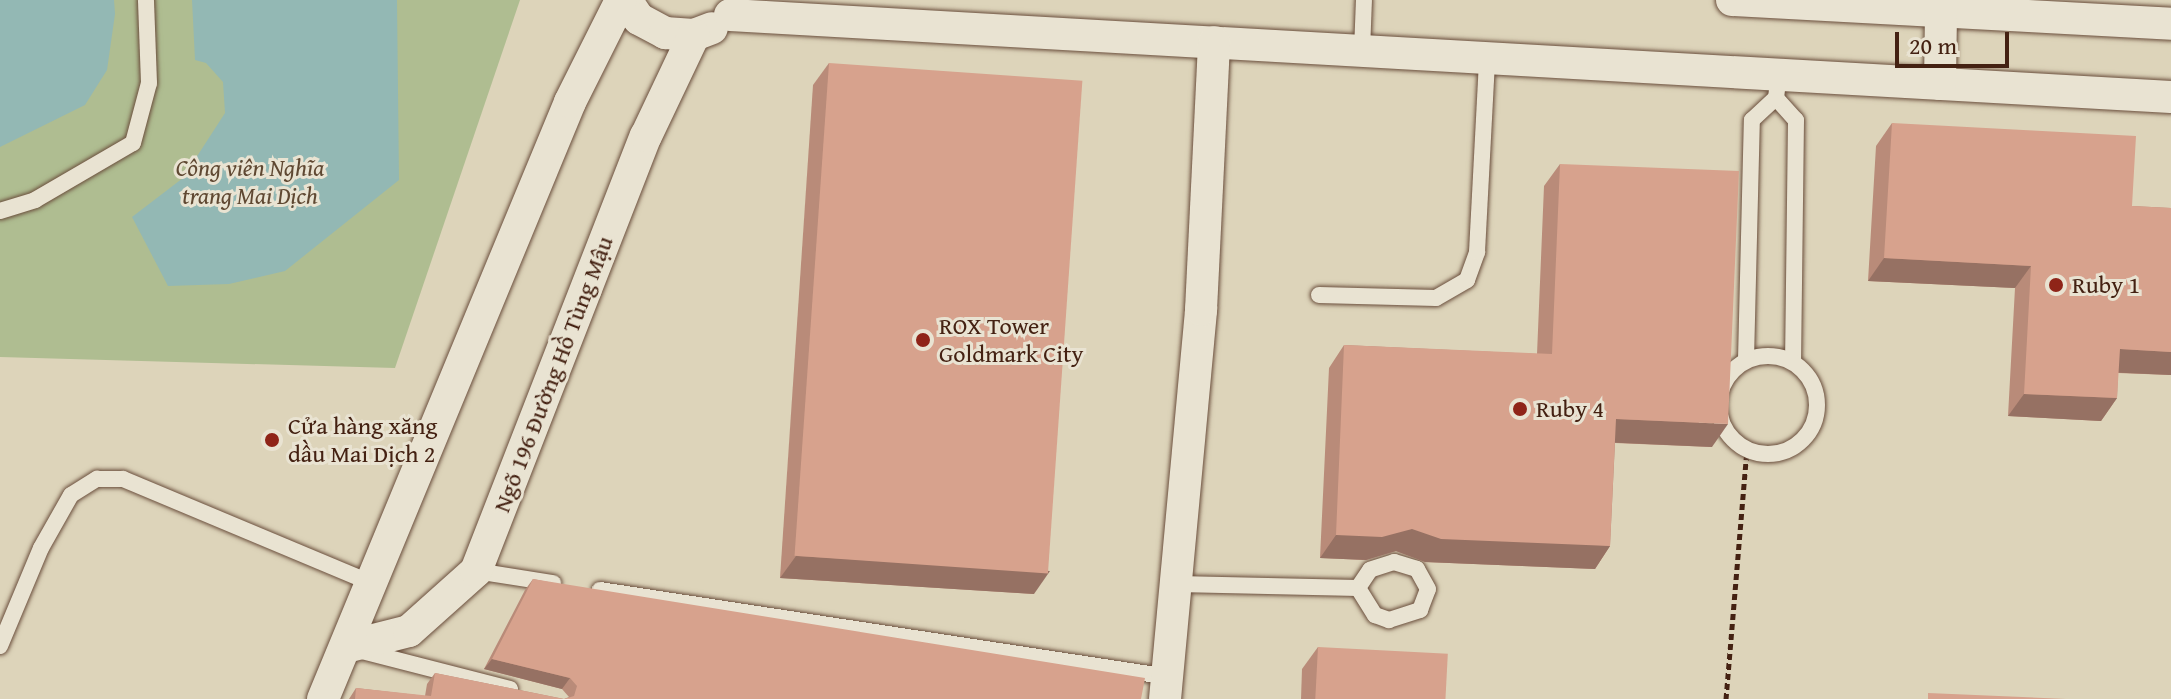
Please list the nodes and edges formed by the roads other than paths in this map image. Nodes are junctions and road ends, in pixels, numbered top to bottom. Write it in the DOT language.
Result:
graph roads {
  1 [pos="146,0"];
  2 [pos="624,0"];
  3 [pos="1364,0"];
  4 [pos="1732,0"];
  5 [pos="736,7"];
  6 [pos="1941,11"];
  7 [pos="2171,24"];
  8 [pos="694,35"];
  9 [pos="1214,42"];
  10 [pos="1362,51"];
  11 [pos="1487,58"];
  12 [pos="1940,84"];
  13 [pos="1777,86"];
  14 [pos="2171,97"];
  15 [pos="0,211"];
  16 [pos="1319,295"];
  17 [pos="1746,360"];
  18 [pos="1793,362"];
  19 [pos="476,571"];
  20 [pos="372,583"];
  21 [pos="1177,584"];
  22 [pos="1358,588"];
  23 [pos="0,646"];
  24 [pos="346,647"];
  25 [pos="1167,688"];
  26 [pos="527,693"];
  27 [pos="323,699"];
  1 -- 15 [label="lane"];
  2 -- 8 [label="street"];
  2 -- 20 [label="street"];
  3 -- 10 [label="lane"];
  4 -- 6 [label="street"];
  5 -- 8 [label="street"];
  5 -- 9 [label="street"];
  6 -- 7 [label="street"];
  6 -- 12 [label="street"];
  8 -- 19 [label="street, Ngõ 196 Đường Hồ Tùng Mậu"];
  9 -- 10 [label="street"];
  9 -- 21 [label="street"];
  10 -- 11 [label="street"];
  11 -- 13 [label="street"];
  11 -- 16 [label="lane"];
  12 -- 13 [label="street"];
  12 -- 14 [label="street"];
  13 -- 17 [label="lane"];
  13 -- 18 [label="lane"];
  17 -- 18 [label="lane"];
  17 -- 18 [label="lane"];
  19 -- 24 [label="street, Ngõ 196 Đường Hồ Tùng Mậu"];
  19 -- 25 [label="lane"];
  20 -- 23 [label="lane"];
  20 -- 24 [label="street"];
  21 -- 22 [label="lane"];
  21 -- 25 [label="street"];
  24 -- 26 [label="lane"];
  24 -- 27 [label="street"];
}
